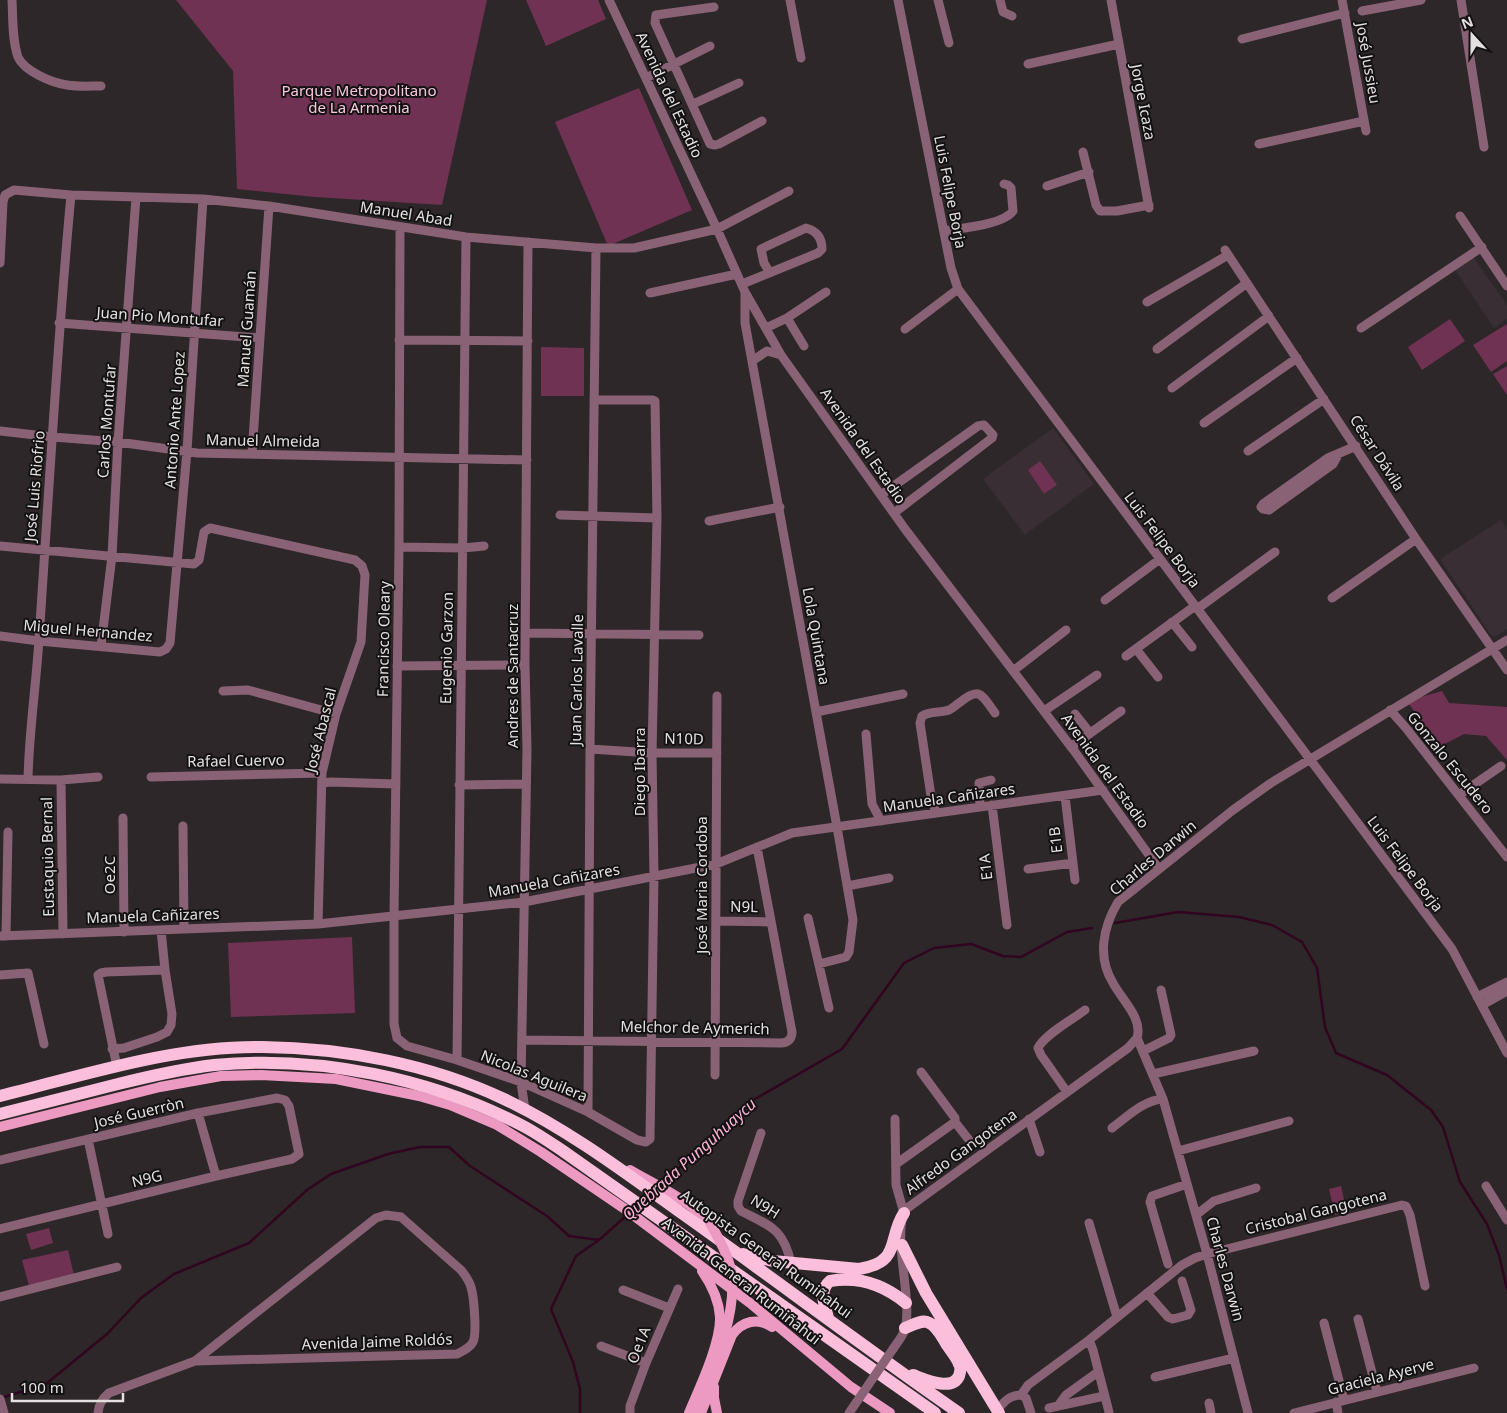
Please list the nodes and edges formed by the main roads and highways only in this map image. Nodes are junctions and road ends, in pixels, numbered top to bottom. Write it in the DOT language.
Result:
graph roads {
  1 [pos="0,1096"];
  2 [pos="0,1114"];
  3 [pos="0,1127"];
  4 [pos="585,1145"];
  5 [pos="634,1208"];
  6 [pos="904,1213"];
  7 [pos="643,1222"];
  8 [pos="902,1245"];
  9 [pos="737,1252"];
  10 [pos="906,1303"];
  11 [pos="828,1318"];
  12 [pos="905,1328"];
  13 [pos="802,1348"];
  14 [pos="892,1366"];
  15 [pos="716,1379"];
  16 [pos="998,1412"];
  17 [pos="689,1413"];
  18 [pos="695,1413"];
  19 [pos="701,1413"];
  20 [pos="717,1413"];
  21 [pos="890,1413"];
  22 [pos="935,1413"];
  23 [pos="959,1413"];
  1 -- 4 [label="highway, Autopista General Rumiñahui"];
  2 -- 5 [label="highway, Autopista General Rumiñahui"];
  3 -- 5 [label="main road, Avenida General Rumiñahui"];
  4 -- 9 [label="highway, Autopista General Rumiñahui"];
  4 -- 18 [label="main road, bridge"];
  5 -- 7 [label="main road, Avenida General Rumiñahui"];
  5 -- 22 [label="highway, Autopista General Rumiñahui"];
  6 -- 9 [label="highway"];
  7 -- 13 [label="main road, Avenida General Rumiñahui"];
  7 -- 17 [label="main road"];
  8 -- 16 [label="highway"];
  9 -- 11 [label="highway, Autopista General Rumiñahui"];
  10 -- 11 [label="highway"];
  11 -- 14 [label="highway, Autopista General Rumiñahui"];
  12 -- 14 [label="highway"];
  13 -- 15 [label="main road"];
  13 -- 21 [label="main road, Avenida General Rumiñahui"];
  14 -- 23 [label="highway, Autopista General Rumiñahui"];
  15 -- 19 [label="main road"];
  15 -- 20 [label="main road"];
}
